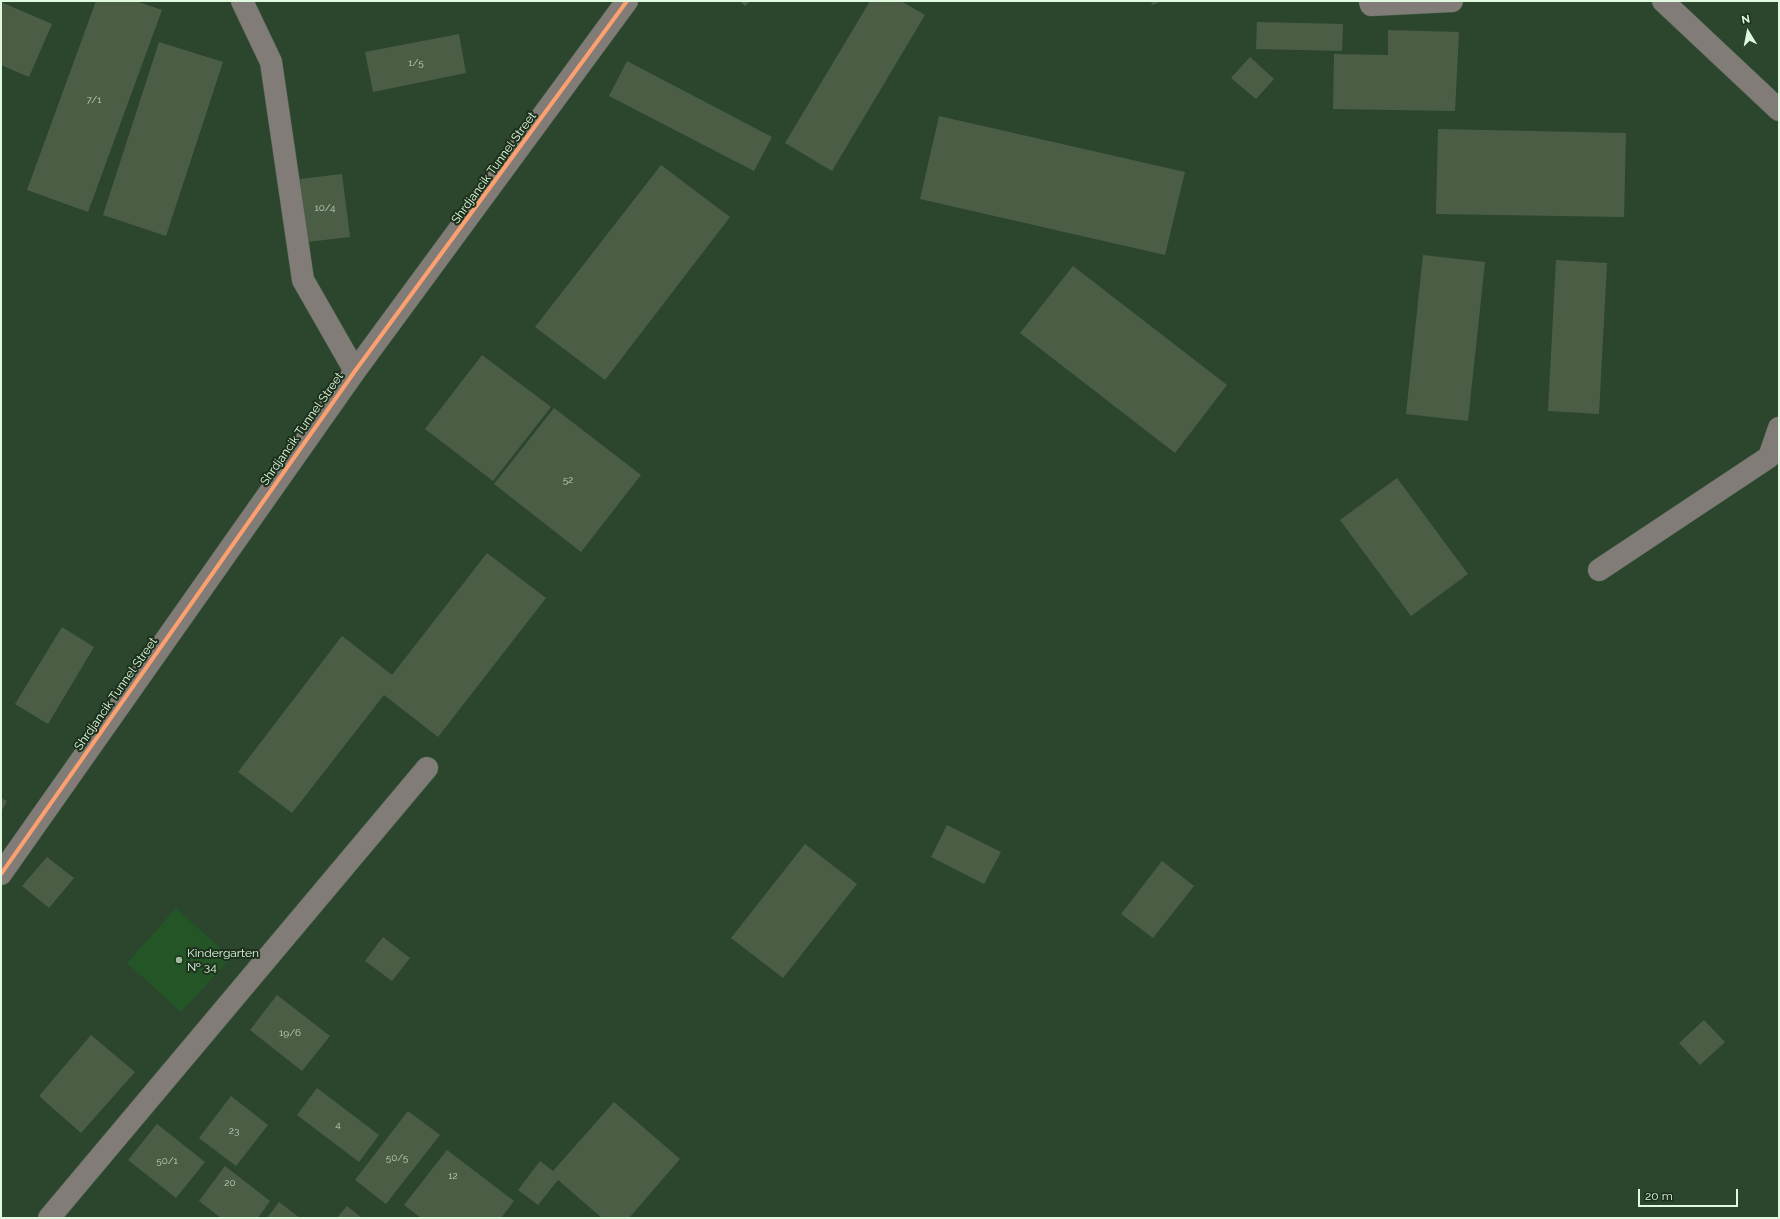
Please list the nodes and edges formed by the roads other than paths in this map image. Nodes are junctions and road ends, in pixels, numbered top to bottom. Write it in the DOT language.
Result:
graph roads {
  1 [pos="242,1"];
  2 [pos="627,1"];
  3 [pos="1370,1"];
  4 [pos="1452,1"];
  5 [pos="1663,1"];
  6 [pos="1779,110"];
  7 [pos="355,371"];
  8 [pos="1779,428"];
  9 [pos="1599,570"];
  10 [pos="427,768"];
  11 [pos="1,874"];
  12 [pos="49,1218"];
  1 -- 7 [label="street"];
  2 -- 7 [label="street, Shrdjancik Tunnel Street"];
  3 -- 4 [label="street"];
  5 -- 6 [label="street"];
  7 -- 11 [label="street, Shrdjancik Tunnel Street"];
  8 -- 9 [label="street"];
  10 -- 12 [label="street"];
}
